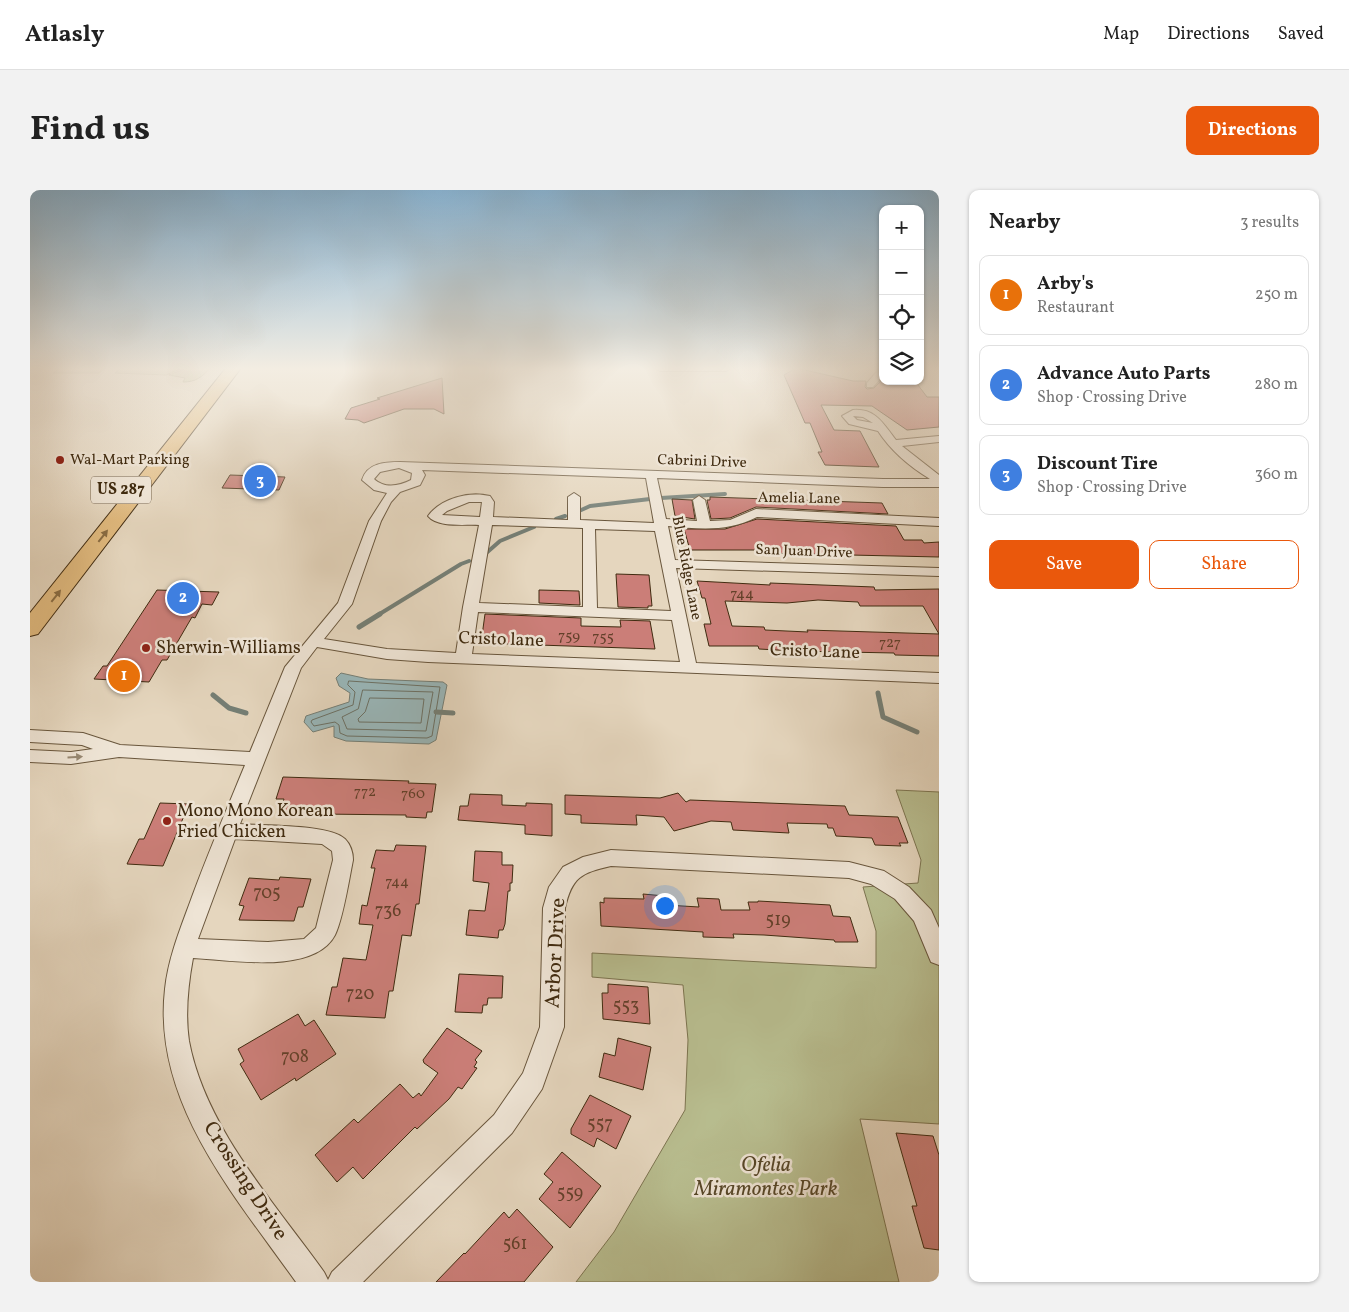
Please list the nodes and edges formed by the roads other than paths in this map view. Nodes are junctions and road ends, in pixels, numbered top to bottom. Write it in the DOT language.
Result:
graph roads {
  1 [pos="179,419"];
  2 [pos="194,419"];
  3 [pos="881,428"];
  4 [pos="939,439"];
  5 [pos="893,444"];
  6 [pos="407,466"];
  7 [pos="464,469"];
  8 [pos="651,476"];
  9 [pos="419,479"];
  10 [pos="939,481"];
  11 [pos="382,488"];
  12 [pos="397,488"];
  13 [pos="574,497"];
  14 [pos="699,500"];
  15 [pos="375,521"];
  16 [pos="939,522"];
  17 [pos="574,524"];
  18 [pos="589,524"];
  19 [pos="704,524"];
  20 [pos="662,525"];
  21 [pos="669,564"];
  22 [pos="939,572"];
  23 [pos="30,600"];
  24 [pos="470,608"];
  25 [pos="590,612"];
  26 [pos="679,616"];
  27 [pos="30,629"];
  28 [pos="313,642"];
  29 [pos="463,658"];
  30 [pos="689,667"];
  31 [pos="939,678"];
  32 [pos="30,736"];
  33 [pos="119,751"];
  34 [pos="30,756"];
  35 [pos="256,759"];
  36 [pos="228,831"];
  37 [pos="184,948"];
  38 [pos="939,955"];
  39 [pos="314,1282"];
  40 [pos="342,1282"];
  1 -- 23 [label="main road, US 287"];
  27 -- 2 [label="main road, US 287, one-way"];
  3 -- 5 [label="street"];
  4 -- 5 [label="street"];
  5 -- 10 [label="street"];
  6 -- 7 [label="street, Cabrini Drive"];
  6 -- 9 [label="street"];
  6 -- 11 [label="street"];
  7 -- 8 [label="street, Cabrini Drive"];
  7 -- 9 [label="street, Cabrini Drive"];
  8 -- 10 [label="street, Cabrini Drive"];
  8 -- 20 [label="street, Blue Ridge Lane"];
  9 -- 12 [label="street"];
  11 -- 12 [label="street"];
  11 -- 15 [label="street, Crossing Drive"];
  12 -- 15 [label="street, Crossing Drive"];
  13 -- 17 [label="street"];
  14 -- 19 [label="street"];
  15 -- 28 [label="street, Crossing Drive"];
  16 -- 19 [label="street, Amelia Lane"];
  17 -- 18 [label="street, Amelia Lane"];
  17 -- 24 [label="street, Amelia Lane"];
  18 -- 20 [label="street, Amelia Lane"];
  18 -- 25 [label="street"];
  19 -- 20 [label="street, Amelia Lane"];
  20 -- 21 [label="street, Blue Ridge Lane"];
  21 -- 22 [label="street, San Juan Drive"];
  21 -- 26 [label="street, Blue Ridge Lane"];
  24 -- 25 [label="street"];
  24 -- 29 [label="street"];
  25 -- 26 [label="street"];
  26 -- 30 [label="street, Blue Ridge Lane"];
  28 -- 29 [label="street, Cristo lane"];
  28 -- 35 [label="street, Crossing Drive"];
  29 -- 30 [label="street, Cristo lane"];
  30 -- 31 [label="street, Cristo Lane"];
  32 -- 33 [label="street"];
  34 -- 33 [label="street, one-way"];
  33 -- 35 [label="street"];
  35 -- 36 [label="street, Crossing Drive"];
  36 -- 37 [label="street, Crossing Drive"];
  36 -- 37 [label="street"];
  37 -- 39 [label="street, Crossing Drive"];
  38 -- 40 [label="street, Arbor Drive"];
}
